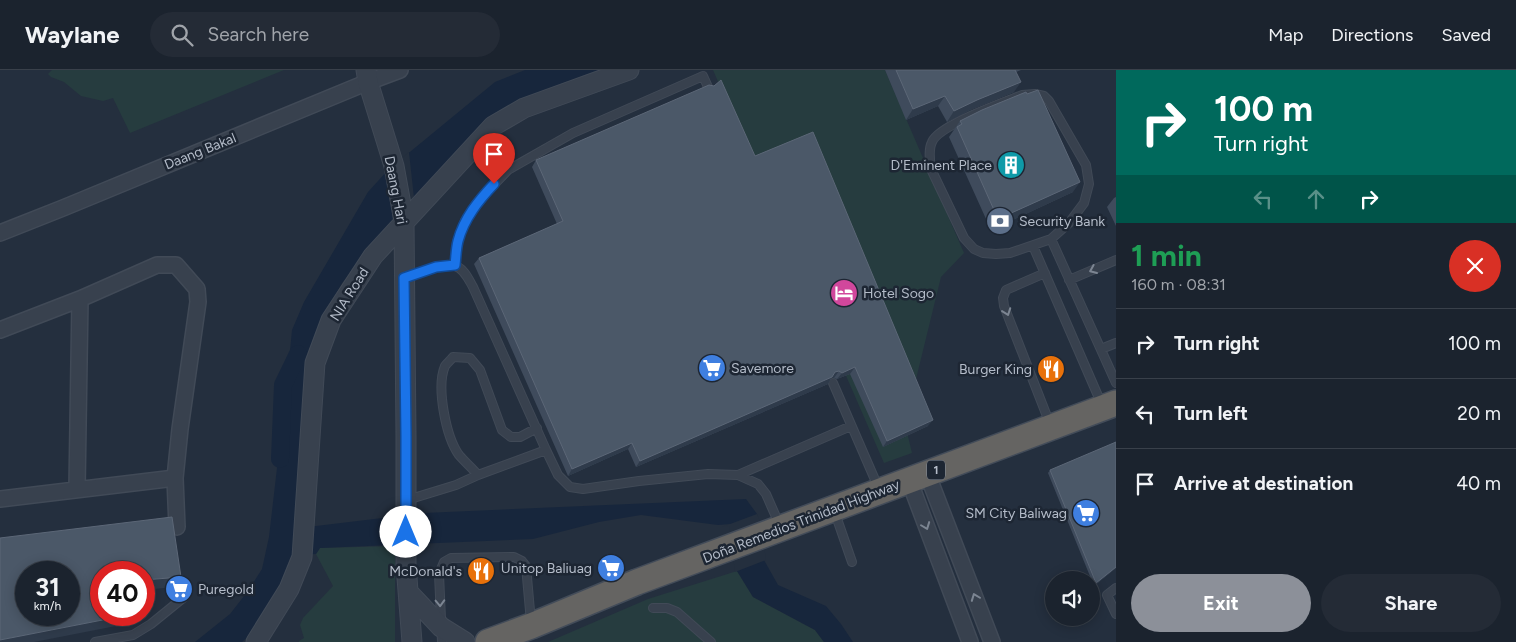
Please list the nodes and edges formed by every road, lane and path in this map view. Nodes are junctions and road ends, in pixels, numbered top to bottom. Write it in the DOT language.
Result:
graph roads {
  1 [pos="400,70"];
  2 [pos="629,70"];
  3 [pos="367,76"];
  4 [pos="708,87"];
  5 [pos="404,221"];
  6 [pos="0,232"];
  7 [pos="1051,239"];
  8 [pos="1033,246"];
  9 [pos="1116,260"];
  10 [pos="455,265"];
  11 [pos="1045,273"];
  12 [pos="404,278"];
  13 [pos="1069,280"];
  14 [pos="80,299"];
  15 [pos="0,330"];
  16 [pos="1116,343"];
  17 [pos="1100,349"];
  18 [pos="833,383"];
  19 [pos="1116,383"];
  20 [pos="1110,405"];
  21 [pos="852,426"];
  22 [pos="1051,427"];
  23 [pos="537,428"];
  24 [pos="546,450"];
  25 [pos="738,474"];
  26 [pos="478,475"];
  27 [pos="918,477"];
  28 [pos="175,478"];
  29 [pos="77,488"];
  30 [pos="879,491"];
  31 [pos="0,499"];
  32 [pos="834,508"];
  33 [pos="406,509"];
  34 [pos="177,527"];
  35 [pos="780,528"];
  36 [pos="852,562"];
  37 [pos="1116,588"];
  38 [pos="408,592"];
  39 [pos="184,598"];
  40 [pos="653,608"];
  41 [pos="1116,614"];
  42 [pos="531,626"];
  43 [pos="441,635"];
  44 [pos="95,642"];
  45 [pos="256,642"];
  46 [pos="412,642"];
  47 [pos="465,642"];
  48 [pos="488,642"];
  49 [pos="711,642"];
  50 [pos="970,642"];
  51 [pos="992,642"];
  1 -- 3 [label="street, Daang Bakal"];
  2 -- 5 [label="street, NIA Road"];
  3 -- 5 [label="street, Daang Hari"];
  3 -- 6 [label="street, Daang Bakal"];
  4 -- 10 [label="lane"];
  5 -- 12 [label="street, Daang Hari"];
  5 -- 45 [label="street, NIA Road"];
  7 -- 8 [label="lane"];
  7 -- 8 [label="lane"];
  7 -- 13 [label="lane"];
  8 -- 11 [label="lane"];
  9 -- 13 [label="lane, one-way"];
  10 -- 12 [label="lane"];
  10 -- 23 [label="lane"];
  11 -- 20 [label="lane"];
  11 -- 22 [label="lane, one-way"];
  12 -- 33 [label="street, Daang Hari"];
  13 -- 17 [label="lane"];
  14 -- 15 [label="street"];
  14 -- 28 [label="street"];
  14 -- 29 [label="street"];
  16 -- 17 [label="lane"];
  17 -- 19 [label="lane"];
  18 -- 21 [label="lane"];
  20 -- 22 [label="highway, Doña Remedios Trinidad Highway / 1"];
  21 -- 25 [label="lane"];
  21 -- 30 [label="lane"];
  22 -- 27 [label="highway, Doña Remedios Trinidad Highway / 1"];
  23 -- 24 [label="lane"];
  23 -- 26 [label="lane"];
  24 -- 25 [label="lane"];
  24 -- 26 [label="lane"];
  25 -- 35 [label="lane"];
  26 -- 33 [label="lane"];
  27 -- 30 [label="highway, Doña Remedios Trinidad Highway / 1"];
  27 -- 50 [label="street, one-way"];
  51 -- 27 [label="street, one-way"];
  28 -- 29 [label="street"];
  28 -- 34 [label="street"];
  29 -- 31 [label="street"];
  30 -- 32 [label="highway, Doña Remedios Trinidad Highway / 1"];
  32 -- 35 [label="highway, Doña Remedios Trinidad Highway / 1"];
  32 -- 36 [label="lane"];
  33 -- 38 [label="street, Daang Hari"];
  35 -- 42 [label="highway, Doña Remedios Trinidad Highway / 1"];
  37 -- 41 [label="lane"];
  38 -- 43 [label="street"];
  38 -- 46 [label="street, Daang Hari"];
  39 -- 44 [label="lane"];
  40 -- 49 [label="lane"];
  42 -- 43 [label="lane, one-way"];
  42 -- 48 [label="highway, Doña Remedios Trinidad Highway / 1"];
  43 -- 47 [label="street"];
}
